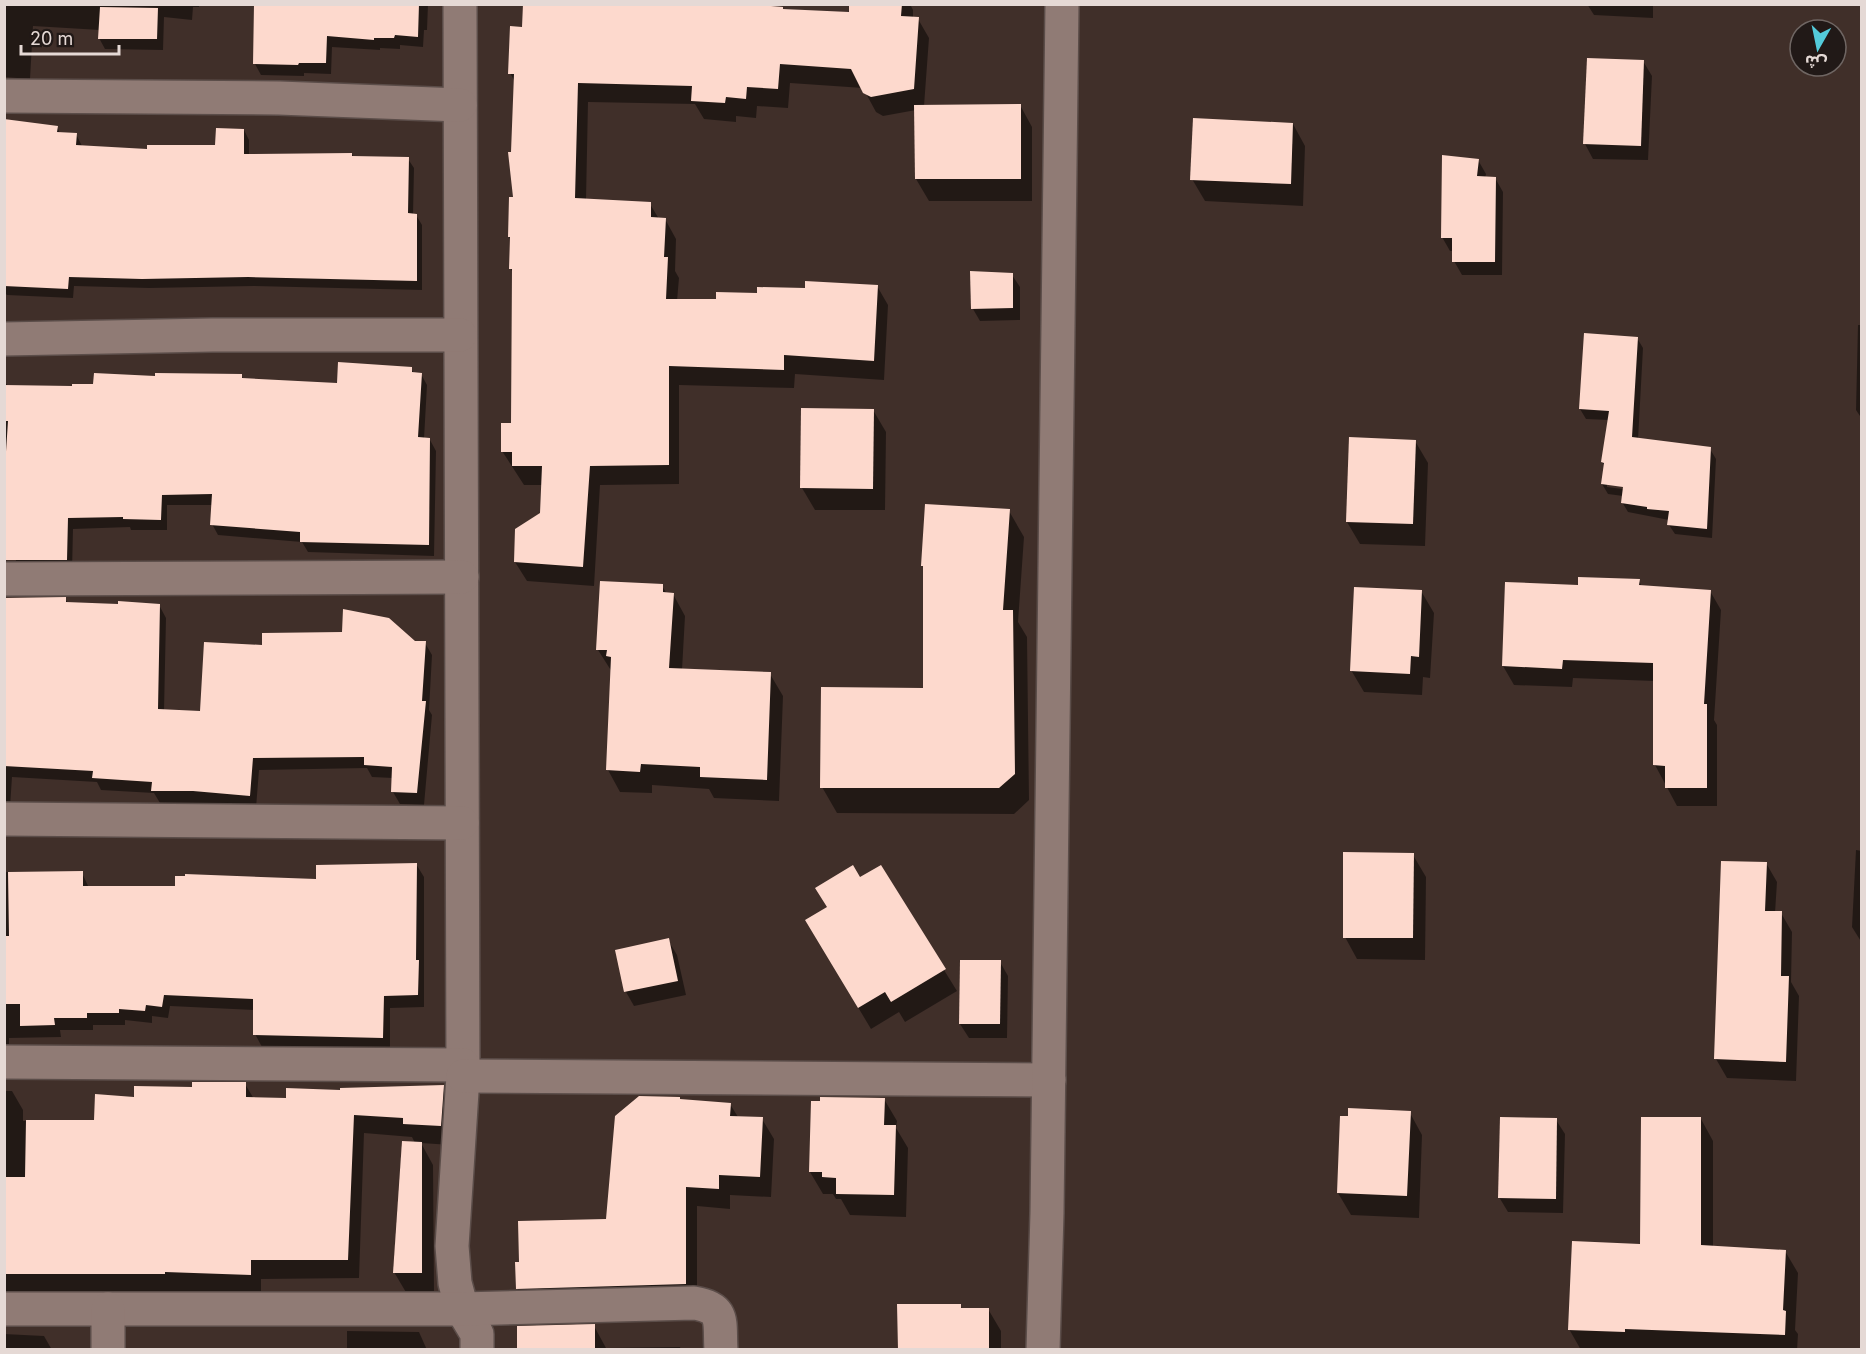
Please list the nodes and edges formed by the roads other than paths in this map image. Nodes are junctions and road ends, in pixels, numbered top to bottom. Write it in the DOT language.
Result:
graph roads {
  1 [pos="459,4"];
  2 [pos="1062,4"];
  3 [pos="4,96"];
  4 [pos="460,105"];
  5 [pos="460,335"];
  6 [pos="4,339"];
  7 [pos="462,577"];
  8 [pos="4,579"];
  9 [pos="4,819"];
  10 [pos="462,823"];
  11 [pos="4,1062"];
  12 [pos="463,1070"];
  13 [pos="1049,1080"];
  14 [pos="4,1309"];
  15 [pos="108,1309"];
  16 [pos="462,1309"];
  17 [pos="108,1350"];
  18 [pos="477,1350"];
  19 [pos="721,1350"];
  20 [pos="1043,1350"];
  1 -- 4 [label="street"];
  2 -- 13 [label="street"];
  3 -- 4 [label="street"];
  4 -- 5 [label="street"];
  5 -- 6 [label="street"];
  5 -- 7 [label="street"];
  7 -- 8 [label="street"];
  7 -- 10 [label="street"];
  9 -- 10 [label="street"];
  10 -- 12 [label="street"];
  11 -- 12 [label="street"];
  12 -- 13 [label="street"];
  12 -- 16 [label="street"];
  13 -- 20 [label="street"];
  14 -- 15 [label="street"];
  15 -- 16 [label="street"];
  15 -- 17 [label="street"];
  16 -- 18 [label="street"];
  16 -- 19 [label="street"];
}
